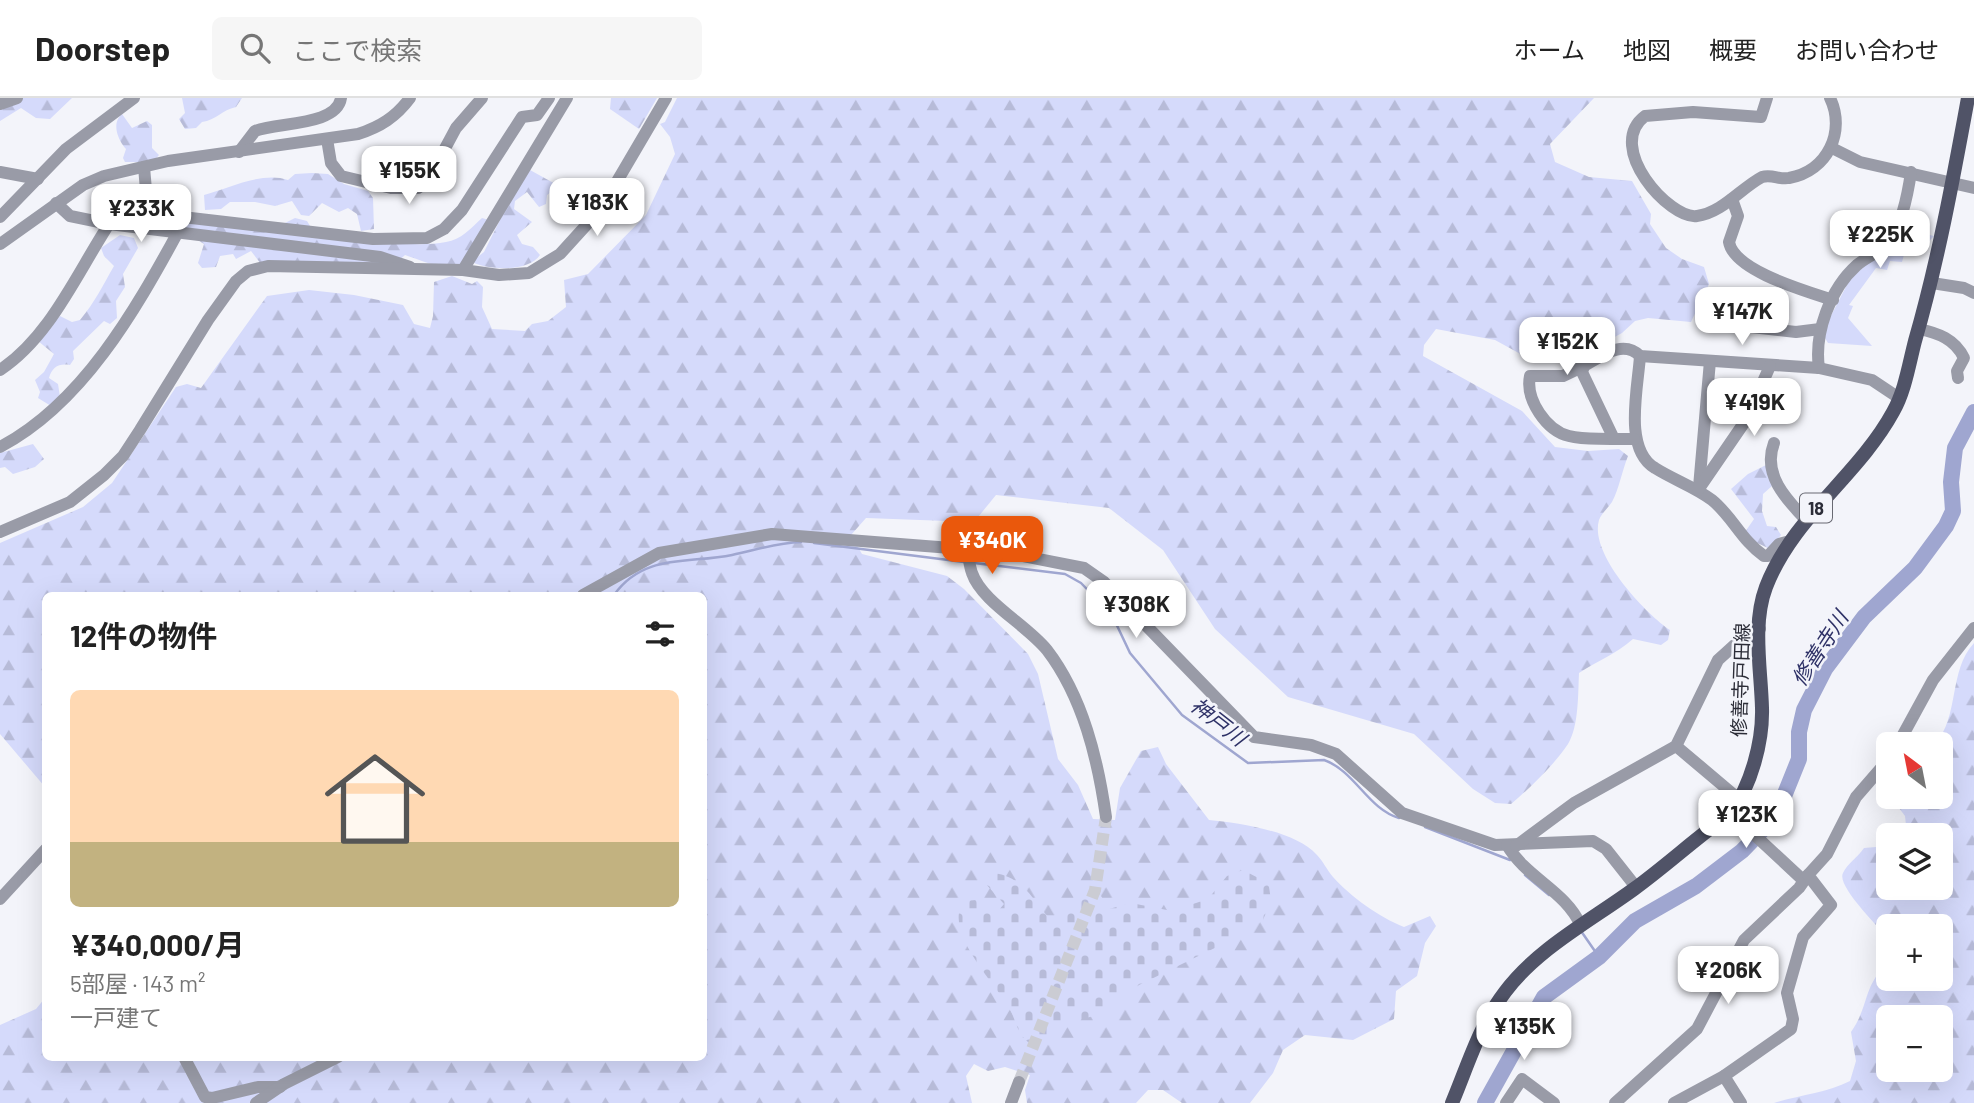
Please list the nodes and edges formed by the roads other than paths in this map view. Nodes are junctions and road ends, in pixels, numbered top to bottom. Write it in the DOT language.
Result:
graph roads {
  1 [pos="17,98"];
  2 [pos="134,98"];
  3 [pos="341,98"];
  4 [pos="410,98"];
  5 [pos="482,98"];
  6 [pos="549,98"];
  7 [pos="567,98"];
  8 [pos="666,98"];
  9 [pos="1767,98"];
  10 [pos="1830,98"];
  11 [pos="1968,98"];
  12 [pos="0,104"];
  13 [pos="327,139"];
  14 [pos="1832,149"];
  15 [pos="239,152"];
  16 [pos="144,167"];
  17 [pos="0,172"];
  18 [pos="1911,172"];
  19 [pos="38,179"];
  20 [pos="1952,181"];
  21 [pos="1974,188"];
  22 [pos="1732,199"];
  23 [pos="56,203"];
  24 [pos="0,217"];
  25 [pos="109,225"];
  26 [pos="177,232"];
  27 [pos="0,244"];
  28 [pos="414,268"];
  29 [pos="463,270"];
  30 [pos="1927,289"];
  31 [pos="1973,292"];
  32 [pos="1833,300"];
  33 [pos="1918,319"];
  34 [pos="1724,324"];
  35 [pos="1820,329"];
  36 [pos="1640,356"];
  37 [pos="1710,362"];
  38 [pos="1584,366"];
  39 [pos="1770,366"];
  40 [pos="1819,368"];
  41 [pos="0,370"];
  42 [pos="1958,378"];
  43 [pos="1899,398"];
  44 [pos="1614,439"];
  45 [pos="1634,439"];
  46 [pos="1774,443"];
  47 [pos="0,447"];
  48 [pos="1698,490"];
  49 [pos="1806,520"];
  50 [pos="0,533"];
  51 [pos="1790,541"];
  52 [pos="966,547"];
  53 [pos="588,592"];
  54 [pos="1974,628"];
  55 [pos="1760,629"];
  56 [pos="1905,732"];
  57 [pos="1676,746"];
  58 [pos="1876,774"];
  59 [pos="1740,800"];
  60 [pos="1731,813"];
  61 [pos="1106,817"];
  62 [pos="1512,846"];
  63 [pos="42,853"];
  64 [pos="1806,878"];
  65 [pos="1636,887"];
  66 [pos="0,899"];
  67 [pos="1581,926"];
  68 [pos="186,1061"];
  69 [pos="330,1061"];
  70 [pos="1724,1076"];
  71 [pos="1019,1082"];
  72 [pos="280,1087"];
  73 [pos="1456,1102"];
  74 [pos="256,1103"];
  75 [pos="1010,1103"];
  76 [pos="1506,1103"];
  77 [pos="1554,1103"];
  78 [pos="1615,1103"];
  79 [pos="1674,1103"];
  80 [pos="1741,1103"];
  1 -- 12 [label="street"];
  2 -- 19 [label="street"];
  3 -- 15 [label="street"];
  4 -- 13 [label="street"];
  5 -- 13 [label="street"];
  6 -- 16 [label="street"];
  7 -- 29 [label="street"];
  8 -- 29 [label="street"];
  9 -- 22 [label="street"];
  10 -- 14 [label="street"];
  11 -- 20 [label="main road, 修善寺戸田線 / 18"];
  13 -- 15 [label="street"];
  14 -- 18 [label="street"];
  14 -- 22 [label="street"];
  15 -- 16 [label="street"];
  16 -- 23 [label="street"];
  17 -- 19 [label="street"];
  18 -- 20 [label="street"];
  18 -- 32 [label="street"];
  19 -- 24 [label="street"];
  20 -- 21 [label="street"];
  20 -- 30 [label="main road, 修善寺戸田線 / 18"];
  22 -- 32 [label="street"];
  23 -- 25 [label="street"];
  23 -- 27 [label="street"];
  25 -- 26 [label="street"];
  25 -- 41 [label="street"];
  26 -- 28 [label="street"];
  26 -- 47 [label="street"];
  28 -- 29 [label="street"];
  28 -- 50 [label="street"];
  30 -- 31 [label="street"];
  30 -- 33 [label="main road, 修善寺戸田線 / 18"];
  32 -- 35 [label="street"];
  33 -- 42 [label="street"];
  33 -- 43 [label="main road, 修善寺戸田線 / 18"];
  34 -- 35 [label="street"];
  35 -- 40 [label="street"];
  36 -- 37 [label="street"];
  36 -- 38 [label="street"];
  36 -- 45 [label="street"];
  37 -- 39 [label="street"];
  37 -- 48 [label="street"];
  38 -- 44 [label="street"];
  38 -- 44 [label="street"];
  39 -- 40 [label="street"];
  39 -- 48 [label="street"];
  40 -- 43 [label="street"];
  43 -- 49 [label="main road, 修善寺戸田線 / 18"];
  44 -- 45 [label="street"];
  45 -- 48 [label="street"];
  46 -- 49 [label="street"];
  48 -- 51 [label="street"];
  49 -- 51 [label="main road, 修善寺戸田線 / 18"];
  51 -- 55 [label="main road, 修善寺戸田線 / 18"];
  52 -- 53 [label="street"];
  52 -- 61 [label="street"];
  52 -- 62 [label="street"];
  54 -- 56 [label="street"];
  55 -- 57 [label="street"];
  55 -- 59 [label="main road, 修善寺戸田線 / 18"];
  57 -- 59 [label="street"];
  57 -- 62 [label="street"];
  58 -- 64 [label="street"];
  59 -- 60 [label="main road, 修善寺戸田線 / 18"];
  60 -- 64 [label="street"];
  60 -- 65 [label="main road, 修善寺戸田線 / 18"];
  62 -- 65 [label="street"];
  62 -- 67 [label="street"];
  63 -- 66 [label="street"];
  64 -- 70 [label="street"];
  64 -- 78 [label="street"];
  65 -- 67 [label="main road, 修善寺戸田線 / 18"];
  67 -- 73 [label="main road, 修善寺戸田線 / 18"];
  68 -- 72 [label="street"];
  69 -- 72 [label="street"];
  70 -- 79 [label="street"];
  70 -- 80 [label="street"];
  71 -- 75 [label="street"];
  72 -- 74 [label="street"];
  76 -- 77 [label="street"];
}
